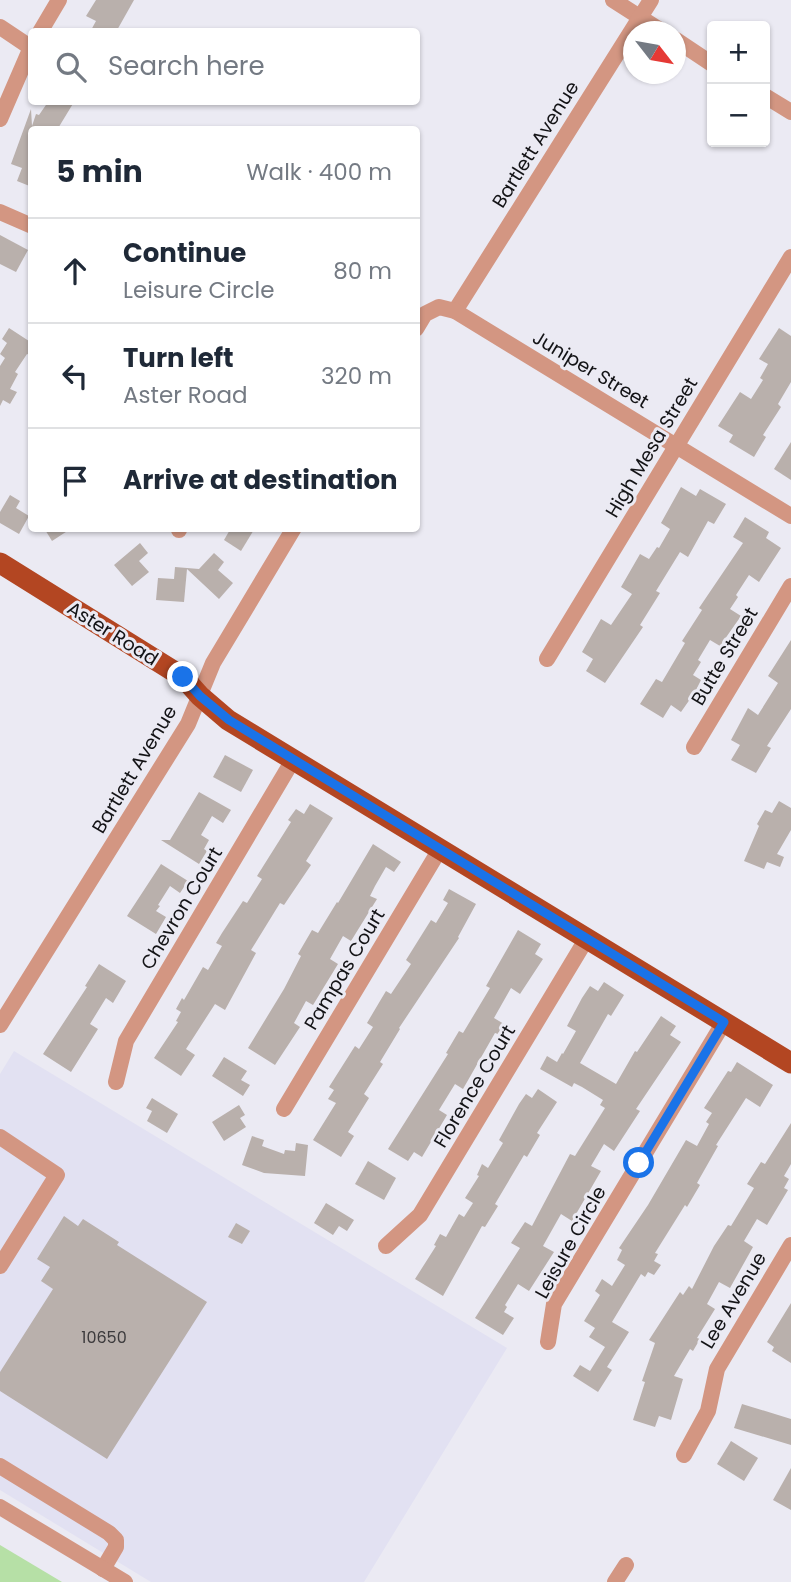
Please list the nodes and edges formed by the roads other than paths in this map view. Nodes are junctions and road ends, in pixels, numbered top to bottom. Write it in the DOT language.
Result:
graph roads {
  1 [pos="59,0"];
  2 [pos="613,0"];
  3 [pos="650,0"];
  4 [pos="640,16"];
  5 [pos="647,21"];
  6 [pos="0,27"];
  7 [pos="42,28"];
  8 [pos="28,44"];
  9 [pos="686,47"];
  10 [pos="28,53"];
  11 [pos="707,61"];
  12 [pos="770,99"];
  13 [pos="791,112"];
  14 [pos="0,119"];
  15 [pos="0,212"];
  16 [pos="28,224"];
  17 [pos="791,257"];
  18 [pos="447,309"];
  19 [pos="420,322"];
  20 [pos="676,446"];
  21 [pos="791,516"];
  22 [pos="292,532"];
  23 [pos="0,563"];
  24 [pos="791,586"];
  25 [pos="547,659"];
  26 [pos="200,696"];
  27 [pos="694,747"];
  28 [pos="293,760"];
  29 [pos="440,849"];
  30 [pos="587,938"];
  31 [pos="724,1022"];
  32 [pos="0,1025"];
  33 [pos="791,1063"];
  34 [pos="116,1082"];
  35 [pos="284,1109"];
  36 [pos="0,1137"];
  37 [pos="791,1245"];
  38 [pos="386,1246"];
  39 [pos="0,1266"];
  40 [pos="548,1342"];
  41 [pos="684,1455"];
  42 [pos="0,1466"];
  43 [pos="0,1507"];
  44 [pos="626,1565"];
  45 [pos="103,1569"];
  46 [pos="125,1582"];
  47 [pos="615,1582"];
  1 -- 7 [label="street"];
  2 -- 4 [label="street"];
  3 -- 4 [label="street, Bartlett Avenue"];
  4 -- 5 [label="street"];
  4 -- 18 [label="street, Bartlett Avenue"];
  6 -- 8 [label="street"];
  9 -- 11 [label="street"];
  10 -- 14 [label="street"];
  12 -- 13 [label="street"];
  15 -- 16 [label="street"];
  17 -- 20 [label="street, High Mesa Street"];
  18 -- 19 [label="street, Bartlett Avenue"];
  18 -- 20 [label="street, Juniper Street"];
  20 -- 21 [label="street, Juniper Street"];
  20 -- 25 [label="street, High Mesa Street"];
  22 -- 26 [label="street, Bartlett Avenue"];
  23 -- 26 [label="main road, Aster Road"];
  24 -- 27 [label="street, Butte Street"];
  26 -- 28 [label="main road, Aster Road"];
  26 -- 32 [label="street, Bartlett Avenue"];
  28 -- 29 [label="main road, Aster Road"];
  28 -- 34 [label="street, Chevron Court"];
  29 -- 30 [label="main road, Aster Road"];
  29 -- 35 [label="street, Pampas Court"];
  30 -- 31 [label="main road, Aster Road"];
  30 -- 38 [label="street, Florence Court"];
  31 -- 33 [label="main road, Aster Road"];
  31 -- 40 [label="street, Leisure Circle"];
  36 -- 39 [label="street"];
  37 -- 41 [label="street, Lee Avenue"];
  42 -- 45 [label="street"];
  43 -- 45 [label="street"];
  44 -- 47 [label="street"];
  45 -- 46 [label="street"];
}
